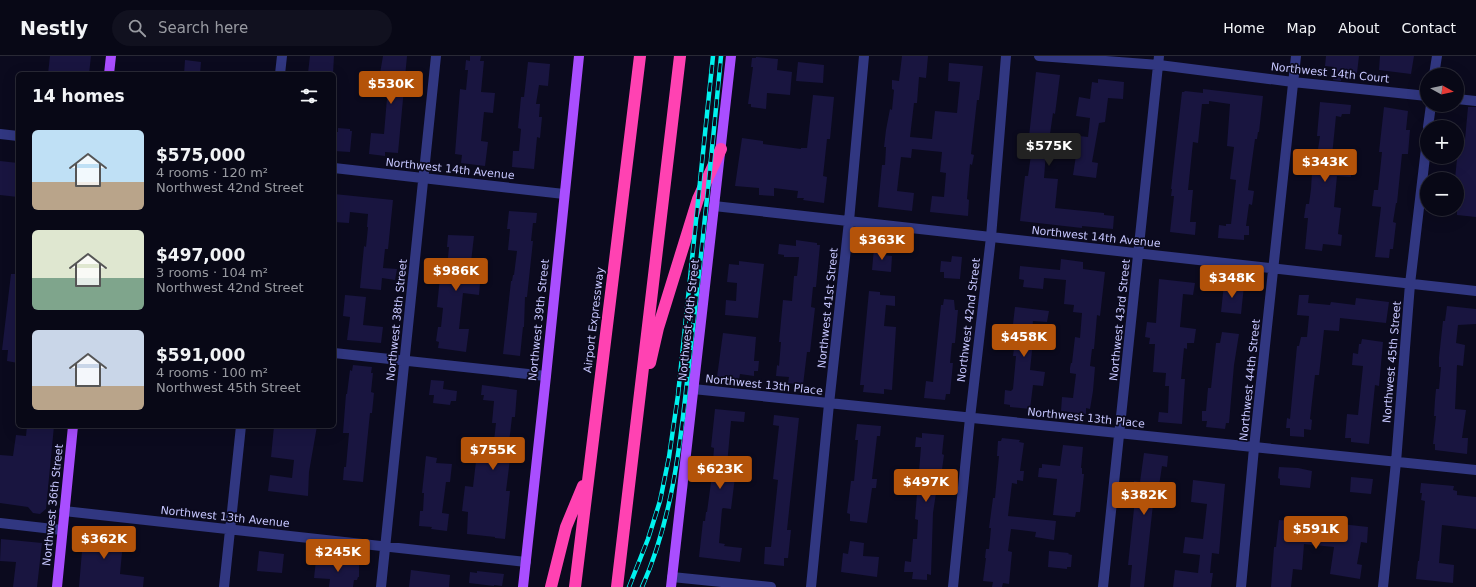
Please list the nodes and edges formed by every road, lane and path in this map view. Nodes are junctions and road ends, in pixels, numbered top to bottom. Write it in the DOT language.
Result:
graph roads {
  1 [pos="111,56"];
  2 [pos="282,56"];
  3 [pos="436,56"];
  4 [pos="579,56"];
  5 [pos="640,56"];
  6 [pos="680,56"];
  7 [pos="731,56"];
  8 [pos="864,56"];
  9 [pos="1006,56"];
  10 [pos="1039,56"];
  11 [pos="1296,56"];
  12 [pos="1437,56"];
  13 [pos="1159,61"];
  14 [pos="1435,68"];
  15 [pos="109,72"];
  16 [pos="280,72"];
  17 [pos="1293,82"];
  18 [pos="1420,95"];
  19 [pos="1464,100"];
  20 [pos="1476,101"];
  21 [pos="0,134"];
  22 [pos="16,136"];
  23 [pos="721,148"];
  24 [pos="1424,164"];
  25 [pos="336,168"];
  26 [pos="424,178"];
  27 [pos="564,194"];
  28 [pos="714,206"];
  29 [pos="849,222"];
  30 [pos="991,237"];
  31 [pos="1139,254"];
  32 [pos="1274,269"];
  33 [pos="1410,284"];
  34 [pos="1476,291"];
  35 [pos="336,353"];
  36 [pos="405,360"];
  37 [pos="546,376"];
  38 [pos="693,390"];
  39 [pos="829,404"];
  40 [pos="970,418"];
  41 [pos="637,420"];
  42 [pos="73,428"];
  43 [pos="242,428"];
  44 [pos="1120,434"];
  45 [pos="1254,448"];
  46 [pos="1396,462"];
  47 [pos="1476,470"];
  48 [pos="589,472"];
  49 [pos="64,511"];
  50 [pos="0,523"];
  51 [pos="230,529"];
  52 [pos="62,530"];
  53 [pos="385,547"];
  54 [pos="526,562"];
  55 [pos="672,582"];
  56 [pos="57,587"];
  57 [pos="224,587"];
  58 [pos="381,587"];
  59 [pos="523,587"];
  60 [pos="550,587"];
  61 [pos="575,587"];
  62 [pos="617,587"];
  63 [pos="771,587"];
  64 [pos="811,587"];
  65 [pos="953,587"];
  66 [pos="1103,587"];
  67 [pos="1241,587"];
  68 [pos="1383,587"];
  1 -- 15 [label="main road"];
  2 -- 16 [label="street"];
  3 -- 26 [label="street, Northwest 38th Street"];
  4 -- 27 [label="main road, Northwest 39th Street"];
  5 -- 48 [label="highway, Airport Expressway"];
  6 -- 41 [label="highway"];
  7 -- 23 [label="main road, Northwest 40th Street"];
  8 -- 29 [label="street, Northwest 41st Street"];
  9 -- 30 [label="street, Northwest 42nd Street"];
  10 -- 13 [label="street, Northwest 14th Court"];
  11 -- 17 [label="street, Northwest 44th Street"];
  12 -- 14 [label="street"];
  13 -- 17 [label="street, Northwest 14th Court"];
  13 -- 31 [label="street, Northwest 43rd Street"];
  17 -- 18 [label="street, Northwest 14th Court"];
  17 -- 32 [label="street, Northwest 44th Street"];
  19 -- 20 [label="street"];
  21 -- 22 [label="street"];
  23 -- 28 [label="main road, Northwest 40th Street"];
  23 -- 41 [label="highway"];
  24 -- 33 [label="street, Northwest 45th Street"];
  25 -- 26 [label="street, Northwest 14th Avenue"];
  26 -- 27 [label="street, Northwest 14th Avenue"];
  26 -- 36 [label="street, Northwest 38th Street"];
  27 -- 37 [label="main road, Northwest 39th Street"];
  28 -- 29 [label="street, Northwest 14th Avenue"];
  28 -- 38 [label="main road, Northwest 40th Street"];
  29 -- 30 [label="street, Northwest 14th Avenue"];
  29 -- 39 [label="street, Northwest 41st Street"];
  30 -- 31 [label="street, Northwest 14th Avenue"];
  30 -- 40 [label="street, Northwest 42nd Street"];
  31 -- 32 [label="street, Northwest 14th Avenue"];
  31 -- 44 [label="street, Northwest 43rd Street"];
  32 -- 33 [label="street, Northwest 14th Avenue"];
  32 -- 45 [label="street, Northwest 44th Street"];
  33 -- 34 [label="street, Northwest 14th Avenue"];
  33 -- 46 [label="street, Northwest 45th Street"];
  35 -- 36 [label="street"];
  36 -- 37 [label="street"];
  36 -- 53 [label="street, Northwest 38th Street"];
  37 -- 54 [label="main road, Northwest 39th Street"];
  38 -- 39 [label="street, Northwest 13th Place"];
  38 -- 55 [label="main road, Northwest 40th Street"];
  39 -- 40 [label="street, Northwest 13th Place"];
  39 -- 64 [label="street, Northwest 41st Street"];
  40 -- 44 [label="street, Northwest 13th Place"];
  40 -- 65 [label="street, Northwest 42nd Street"];
  41 -- 62 [label="highway"];
  42 -- 49 [label="main road, Northwest 36th Street"];
  43 -- 51 [label="street"];
  44 -- 45 [label="street, Northwest 13th Place"];
  44 -- 66 [label="street, Northwest 43rd Street"];
  45 -- 46 [label="street, Northwest 13th Place"];
  45 -- 67 [label="street, Northwest 44th Street"];
  46 -- 47 [label="street, Northwest 13th Place"];
  46 -- 68 [label="street, Northwest 45th Street"];
  48 -- 60 [label="highway"];
  48 -- 61 [label="highway, Airport Expressway"];
  49 -- 51 [label="street, Northwest 13th Avenue"];
  49 -- 52 [label="main road, Northwest 36th Street"];
  50 -- 52 [label="street"];
  51 -- 53 [label="street, Northwest 13th Avenue"];
  51 -- 57 [label="street"];
  52 -- 56 [label="main road, Northwest 36th Street"];
  53 -- 54 [label="street, Northwest 13th Avenue"];
  53 -- 58 [label="street, Northwest 38th Street"];
  54 -- 59 [label="main road, Northwest 39th Street"];
  55 -- 63 [label="street"];
}
